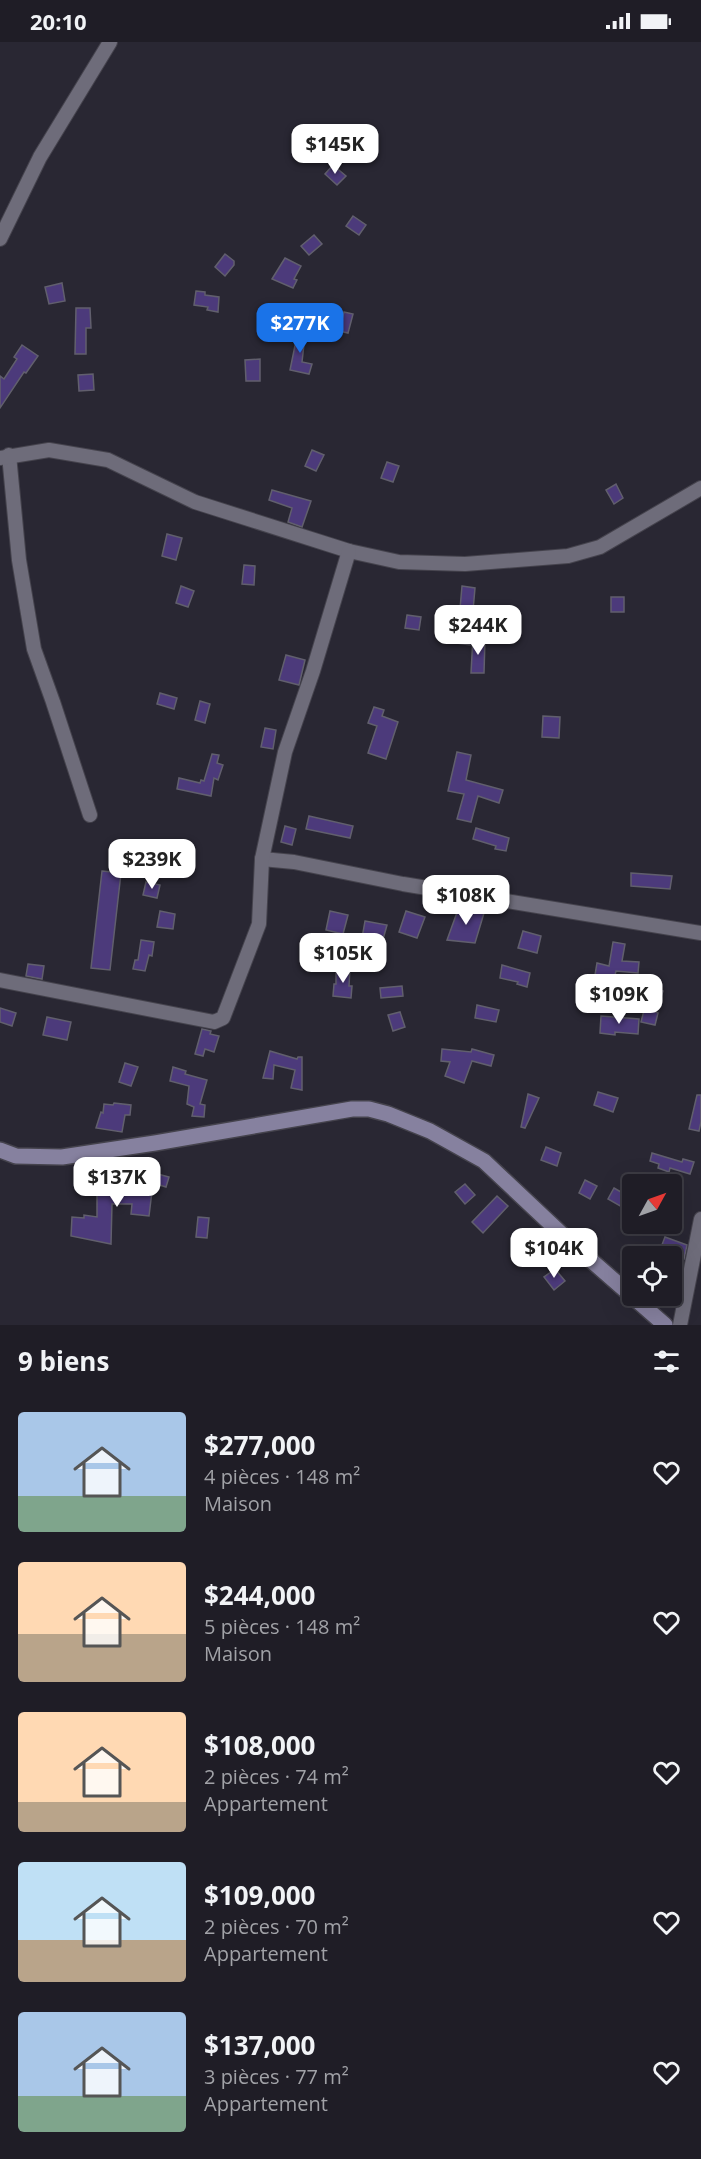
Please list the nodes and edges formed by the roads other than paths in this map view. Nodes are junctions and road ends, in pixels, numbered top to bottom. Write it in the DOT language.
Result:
graph roads {
  1 [pos="110,42"];
  2 [pos="0,239"];
  3 [pos="4,457"];
  4 [pos="701,488"];
  5 [pos="349,551"];
  6 [pos="90,815"];
  7 [pos="262,859"];
  8 [pos="701,933"];
  9 [pos="0,980"];
  10 [pos="0,1150"];
  11 [pos="701,1219"];
  12 [pos="665,1325"];
  13 [pos="680,1325"];
  1 -- 2 [label="street"];
  3 -- 5 [label="street"];
  3 -- 6 [label="street"];
  4 -- 5 [label="street"];
  5 -- 7 [label="street"];
  7 -- 8 [label="street"];
  7 -- 9 [label="street"];
  10 -- 12 [label="main road"];
  11 -- 13 [label="street"];
}
